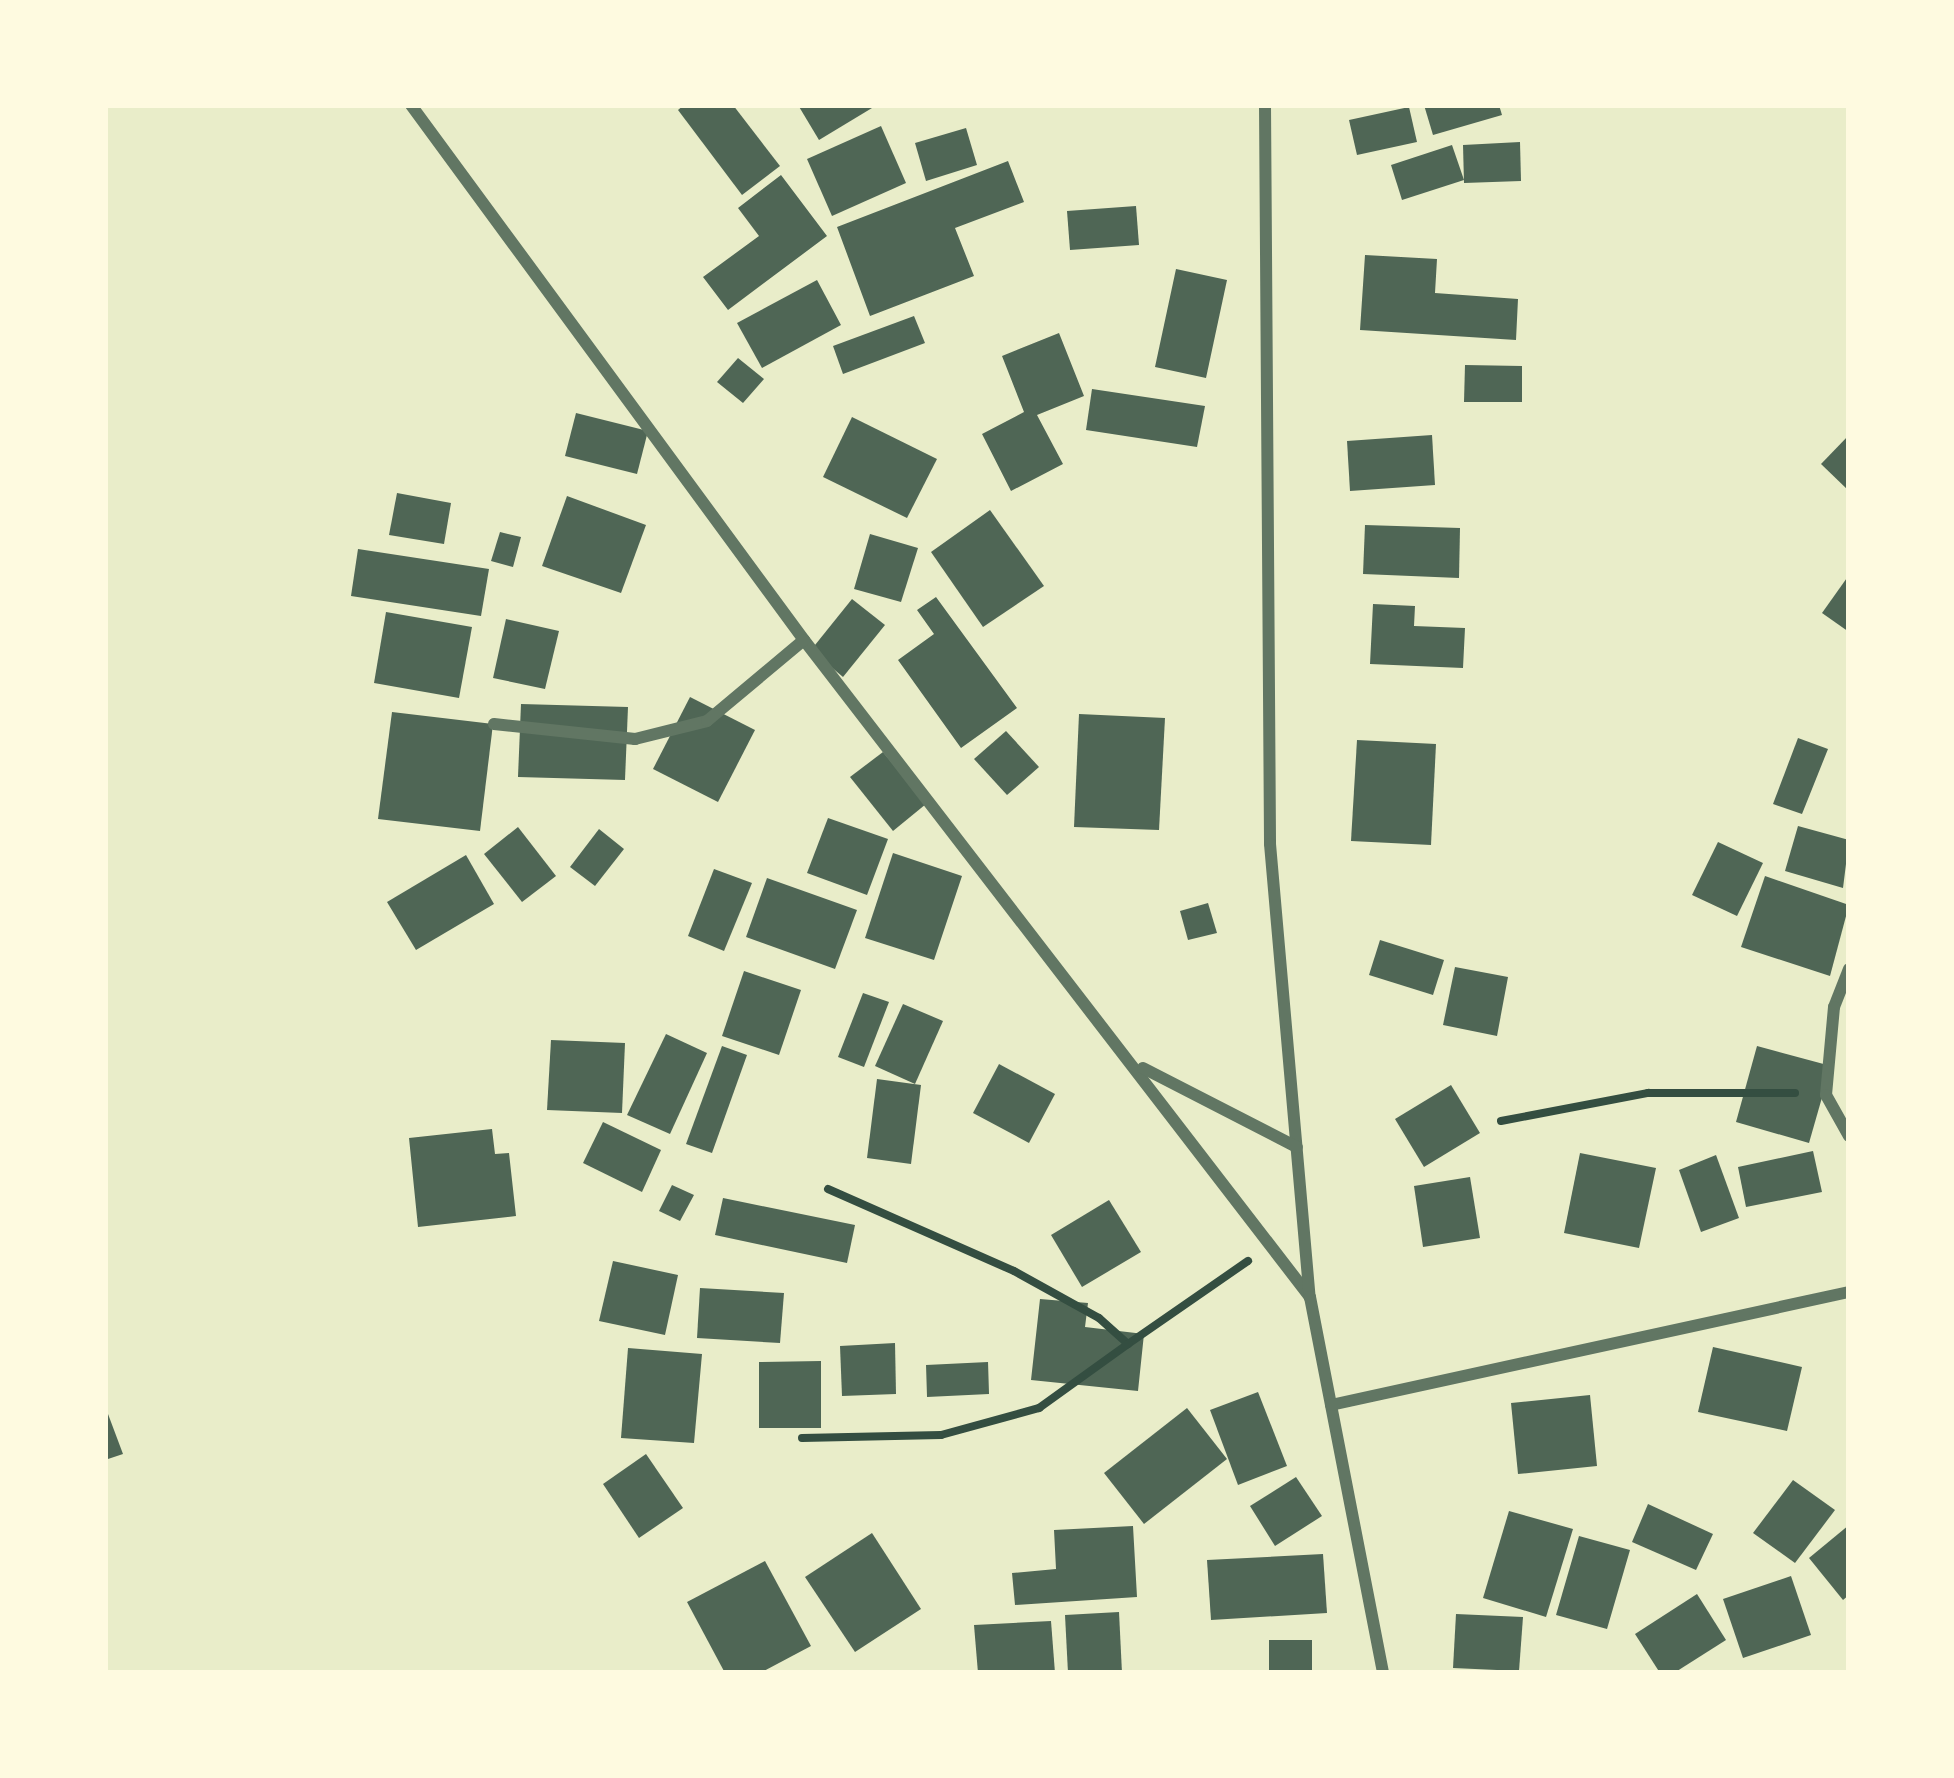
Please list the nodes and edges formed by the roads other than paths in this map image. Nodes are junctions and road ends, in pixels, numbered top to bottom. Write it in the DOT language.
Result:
graph roads {
  1 [pos="411,105"];
  2 [pos="1265,105"];
  3 [pos="804,640"];
  4 [pos="494,724"];
  5 [pos="1849,969"];
  6 [pos="1139,1066"];
  7 [pos="1849,1136"];
  8 [pos="1297,1147"];
  9 [pos="1849,1292"];
  10 [pos="1310,1297"];
  11 [pos="1331,1405"];
  12 [pos="1383,1673"];
  1 -- 3 [label="street"];
  2 -- 8 [label="street"];
  3 -- 4 [label="street"];
  3 -- 6 [label="street"];
  5 -- 7 [label="street"];
  6 -- 8 [label="street"];
  6 -- 10 [label="street"];
  8 -- 10 [label="street"];
  9 -- 11 [label="street"];
  10 -- 11 [label="street"];
  11 -- 12 [label="street"];
}
